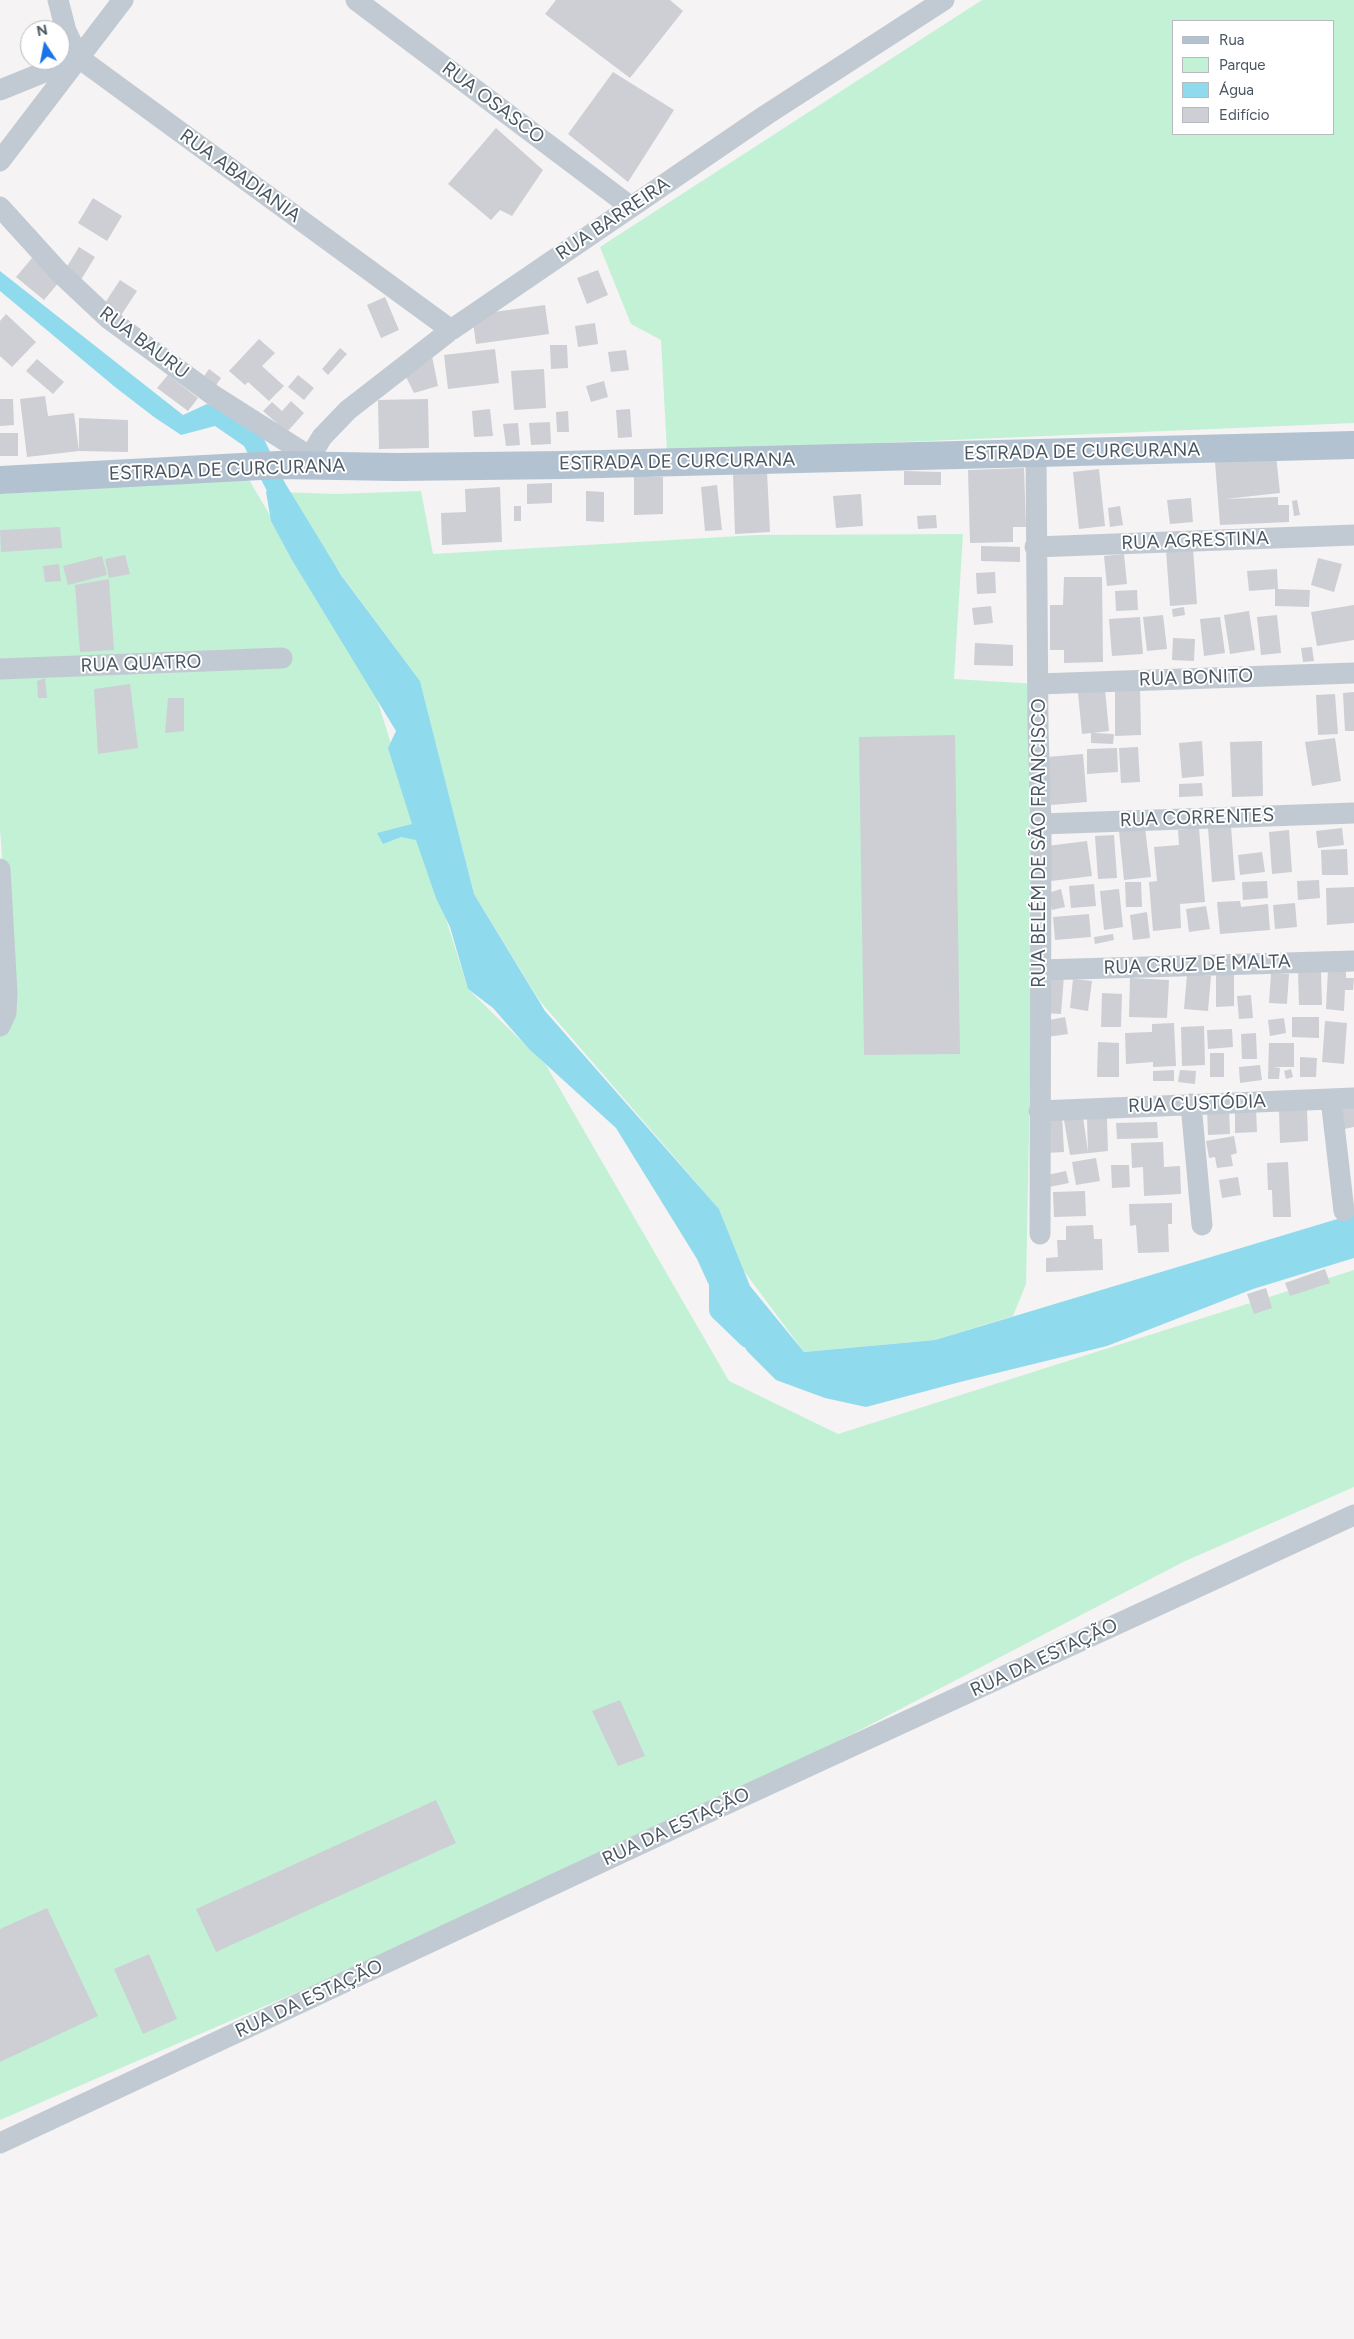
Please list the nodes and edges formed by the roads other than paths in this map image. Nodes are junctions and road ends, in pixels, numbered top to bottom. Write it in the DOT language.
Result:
graph roads {
  1 [pos="58,0"];
  2 [pos="123,0"];
  3 [pos="356,0"];
  4 [pos="944,0"];
  5 [pos="79,58"];
  6 [pos="0,90"];
  7 [pos="0,162"];
  8 [pos="0,206"];
  9 [pos="631,207"];
  10 [pos="451,330"];
  11 [pos="1354,445"];
  12 [pos="1036,453"];
  13 [pos="298,462"];
  14 [pos="0,480"];
  15 [pos="1354,536"];
  16 [pos="1035,547"];
  17 [pos="282,658"];
  18 [pos="0,670"];
  19 [pos="1354,673"];
  20 [pos="1038,684"];
  21 [pos="1354,812"];
  22 [pos="1041,824"];
  23 [pos="0,869"];
  24 [pos="1354,961"];
  25 [pos="1040,970"];
  26 [pos="0,1026"];
  27 [pos="1354,1098"];
  28 [pos="1331,1099"];
  29 [pos="1191,1104"];
  30 [pos="1039,1111"];
  31 [pos="1344,1211"];
  32 [pos="1202,1225"];
  33 [pos="1040,1234"];
  34 [pos="1354,1515"];
  35 [pos="0,2143"];
  1 -- 5 [label="street, RUA ABADIANIA"];
  2 -- 5 [label="street"];
  3 -- 9 [label="street, RUA OSASCO"];
  4 -- 9 [label="street, RUA BARREIRA"];
  5 -- 6 [label="street"];
  5 -- 7 [label="street"];
  5 -- 10 [label="street, RUA ABADIANIA"];
  8 -- 13 [label="street, RUA BAURU"];
  9 -- 10 [label="street, RUA BARREIRA"];
  10 -- 13 [label="street, RUA BARREIRA"];
  11 -- 12 [label="main road, ESTRADA DE CURCURANA"];
  12 -- 13 [label="main road, ESTRADA DE CURCURANA"];
  12 -- 16 [label="street, RUA BELÉM DE SÃO FRANCISCO"];
  13 -- 14 [label="main road, ESTRADA DE CURCURANA"];
  15 -- 16 [label="street, RUA AGRESTINA"];
  16 -- 20 [label="street, RUA BELÉM DE SÃO FRANCISCO"];
  17 -- 18 [label="street, RUA QUATRO"];
  19 -- 20 [label="street, RUA BONITO"];
  20 -- 22 [label="street, RUA BELÉM DE SÃO FRANCISCO"];
  21 -- 22 [label="street, RUA CORRENTES"];
  22 -- 25 [label="street, RUA BELÉM DE SÃO FRANCISCO"];
  23 -- 26 [label="street"];
  24 -- 25 [label="street, RUA CRUZ DE MALTA"];
  25 -- 30 [label="street, RUA BELÉM DE SÃO FRANCISCO"];
  27 -- 28 [label="street, RUA CUSTÓDIA"];
  28 -- 29 [label="street, RUA CUSTÓDIA"];
  28 -- 31 [label="street"];
  29 -- 30 [label="street, RUA CUSTÓDIA"];
  29 -- 32 [label="street"];
  30 -- 33 [label="street, RUA BELÉM DE SÃO FRANCISCO"];
  34 -- 35 [label="street, RUA DA ESTAÇÃO"];
}
